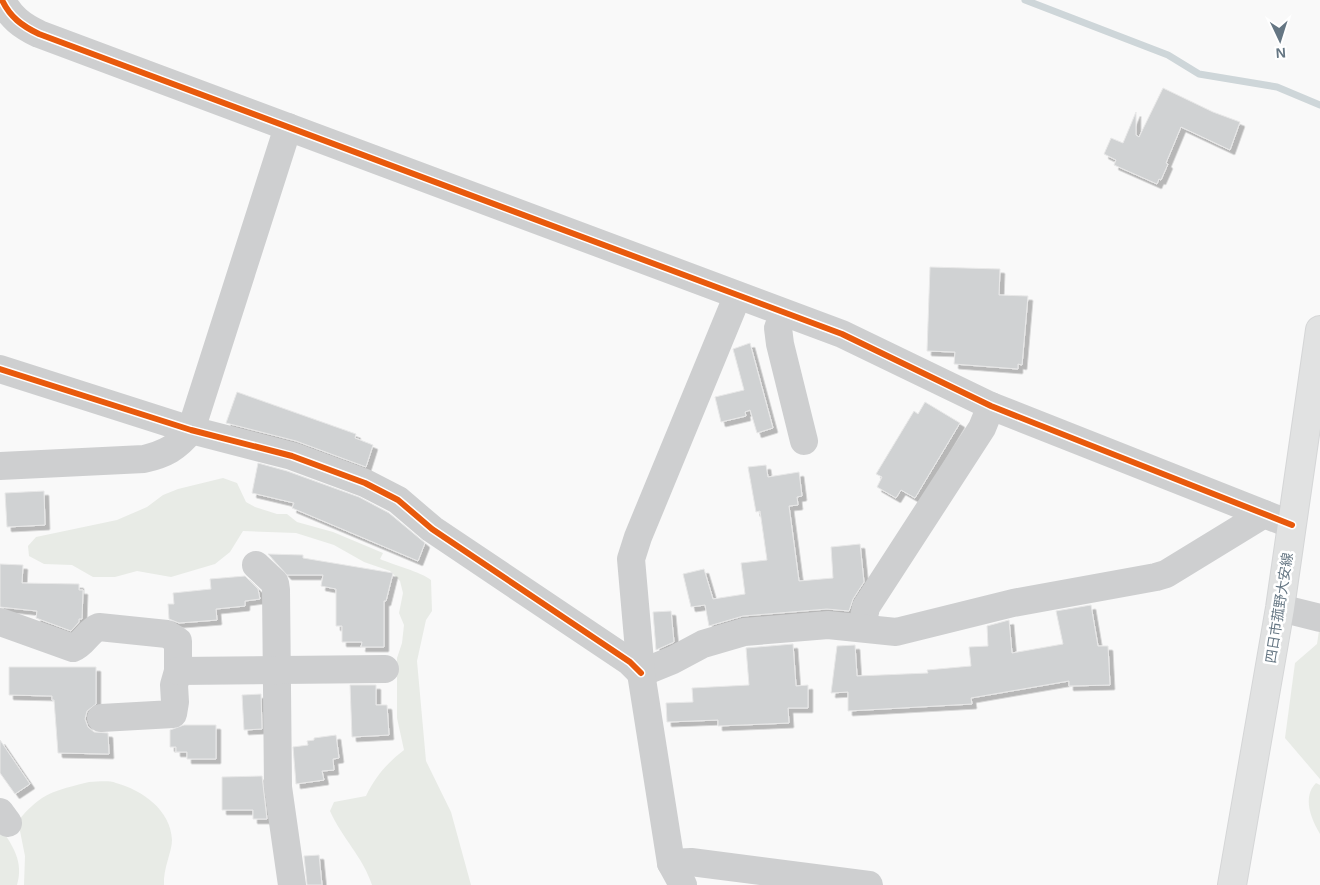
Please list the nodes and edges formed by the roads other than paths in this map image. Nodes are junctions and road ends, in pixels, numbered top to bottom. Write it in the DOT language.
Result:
graph roads {
  1 [pos="2,0"];
  2 [pos="288,127"];
  3 [pos="737,297"];
  4 [pos="785,314"];
  5 [pos="1320,330"];
  6 [pos="0,369"];
  7 [pos="991,406"];
  8 [pos="191,430"];
  9 [pos="804,441"];
  10 [pos="0,466"];
  11 [pos="1264,514"];
  12 [pos="1292,526"];
  13 [pos="256,565"];
  14 [pos="1280,608"];
  15 [pos="1320,618"];
  16 [pos="0,622"];
  17 [pos="862,627"];
  18 [pos="385,669"];
  19 [pos="178,670"];
  20 [pos="278,670"];
  21 [pos="641,673"];
  22 [pos="100,718"];
  23 [pos="677,874"];
  24 [pos="292,885"];
  25 [pos="869,885"];
  26 [pos="1232,885"];
  1 -- 2 [label="street"];
  2 -- 3 [label="street"];
  2 -- 8 [label="street"];
  3 -- 4 [label="street"];
  3 -- 21 [label="street"];
  4 -- 7 [label="street"];
  4 -- 9 [label="street"];
  5 -- 12 [label="main road, 四日市菰野大安線"];
  6 -- 8 [label="street"];
  7 -- 11 [label="street"];
  7 -- 17 [label="street"];
  8 -- 10 [label="street"];
  8 -- 21 [label="street"];
  11 -- 12 [label="street"];
  11 -- 17 [label="street"];
  12 -- 14 [label="main road, 四日市菰野大安線"];
  13 -- 20 [label="street"];
  14 -- 15 [label="street"];
  14 -- 26 [label="main road, 四日市菰野大安線"];
  16 -- 19 [label="street"];
  17 -- 21 [label="street"];
  18 -- 20 [label="street"];
  19 -- 20 [label="street"];
  19 -- 22 [label="street"];
  20 -- 24 [label="street"];
  21 -- 23 [label="street"];
  23 -- 25 [label="street"];
}
